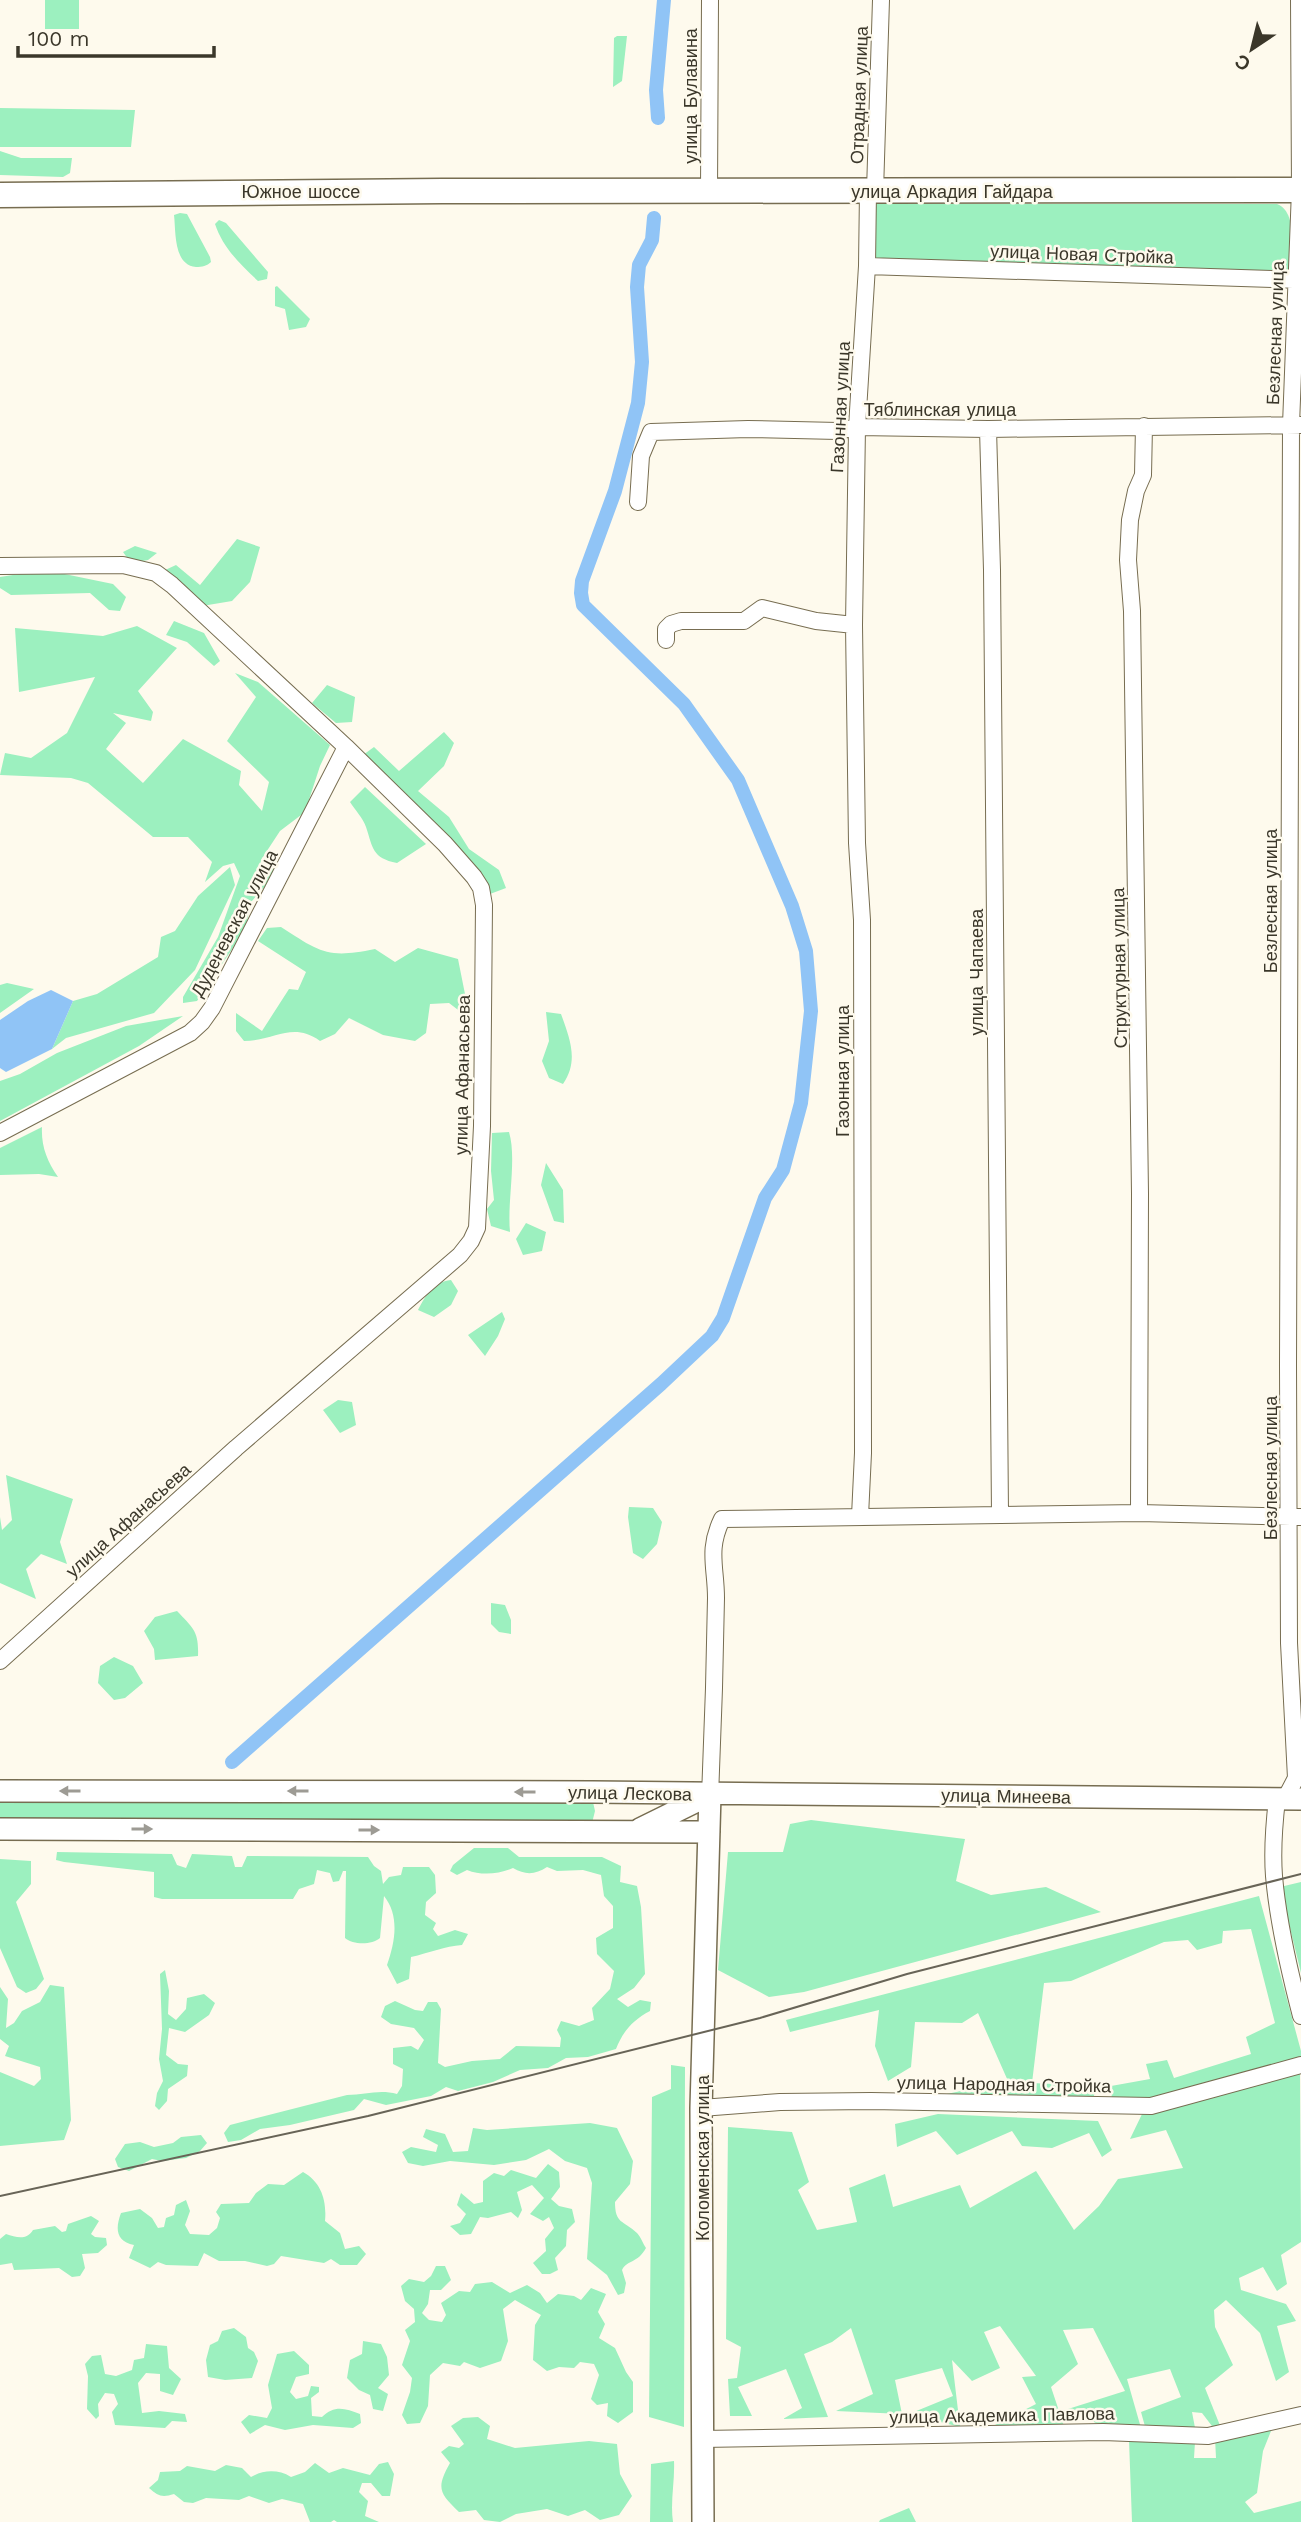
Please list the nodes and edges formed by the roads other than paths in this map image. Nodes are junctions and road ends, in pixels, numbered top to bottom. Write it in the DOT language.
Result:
graph roads {
  1 [pos="710,0"];
  2 [pos="881,0"];
  3 [pos="1299,0"];
  4 [pos="1300,190"];
  5 [pos="602,191"];
  6 [pos="872,191"];
  7 [pos="709,192"];
  8 [pos="0,195"];
  9 [pos="867,267"];
  10 [pos="1298,280"];
  11 [pos="1296,425"];
  12 [pos="1144,426"];
  13 [pos="857,427"];
  14 [pos="988,429"];
  15 [pos="638,502"];
  16 [pos="0,566"];
  17 [pos="854,625"];
  18 [pos="1295,629"];
  19 [pos="666,640"];
  20 [pos="346,747"];
  21 [pos="1295,851"];
  22 [pos="1295,1085"];
  23 [pos="0,1133"];
  24 [pos="1295,1228"];
  25 [pos="1295,1367"];
  26 [pos="1139,1513"];
  27 [pos="1000,1514"];
  28 [pos="860,1516"];
  29 [pos="1295,1517"];
  30 [pos="0,1661"];
  31 [pos="0,1791"];
  32 [pos="638,1793"];
  33 [pos="710,1794"];
  34 [pos="1288,1799"];
  35 [pos="645,1827"];
  36 [pos="0,1829"];
  37 [pos="709,1832"];
  38 [pos="1301,2016"];
  39 [pos="1301,2064"];
  40 [pos="701,2108"];
  41 [pos="1301,2415"];
  42 [pos="701,2439"];
  43 [pos="703,2522"];
  1 -- 7 [label="street, улица Булавина"];
  2 -- 6 [label="street, Отрадная улица"];
  3 -- 4 [label="street, Безлесная улица"];
  4 -- 6 [label="main road, улица Аркадия Гайдара"];
  4 -- 10 [label="street, Безлесная улица"];
  5 -- 7 [label="main road, улица Аркадия Гайдара"];
  5 -- 8 [label="main road, Южное шоссе"];
  6 -- 7 [label="main road, улица Аркадия Гайдара"];
  6 -- 9 [label="street, Газонная улица"];
  9 -- 10 [label="street, улица Новая Стройка"];
  9 -- 13 [label="street, Газонная улица"];
  10 -- 11 [label="street, Безлесная улица"];
  11 -- 12 [label="street, Тяблинская улица"];
  11 -- 18 [label="street, Безлесная улица"];
  12 -- 14 [label="street, Тяблинская улица"];
  12 -- 26 [label="street, Структурная улица"];
  13 -- 14 [label="street, Тяблинская улица"];
  13 -- 15 [label="street, Тяблинская улица"];
  13 -- 17 [label="street, Газонная улица"];
  14 -- 27 [label="street, улица Чапаева"];
  16 -- 20 [label="street, улица Афанасьева"];
  17 -- 19 [label="street"];
  17 -- 28 [label="street, Газонная улица"];
  18 -- 21 [label="street, Безлесная улица"];
  20 -- 23 [label="street, Дуденевская улица"];
  20 -- 30 [label="street, улица Афанасьева"];
  21 -- 22 [label="street, Безлесная улица"];
  22 -- 24 [label="street, Безлесная улица"];
  24 -- 25 [label="street, Безлесная улица"];
  25 -- 29 [label="street, Безлесная улица"];
  26 -- 27 [label="street"];
  26 -- 29 [label="street"];
  27 -- 28 [label="street"];
  28 -- 33 [label="street"];
  29 -- 34 [label="street, Безлесная улица"];
  32 -- 31 [label="main road, улица Лескова, one-way"];
  32 -- 33 [label="main road, улица Лескова"];
  32 -- 35 [label="main road"];
  33 -- 34 [label="main road, улица Минеева"];
  33 -- 35 [label="main road, улица Лескова"];
  33 -- 37 [label="main road, Коломенская улица"];
  34 -- 38 [label="street, Безлесная улица"];
  36 -- 35 [label="main road, улица Лескова, one-way"];
  35 -- 37 [label="main road"];
  37 -- 40 [label="main road, Коломенская улица"];
  39 -- 40 [label="street, улица Народная Стройка"];
  40 -- 42 [label="main road, Коломенская улица"];
  41 -- 42 [label="street, улица Академика Павлова"];
  42 -- 43 [label="main road, Коломенская улица"];
}
